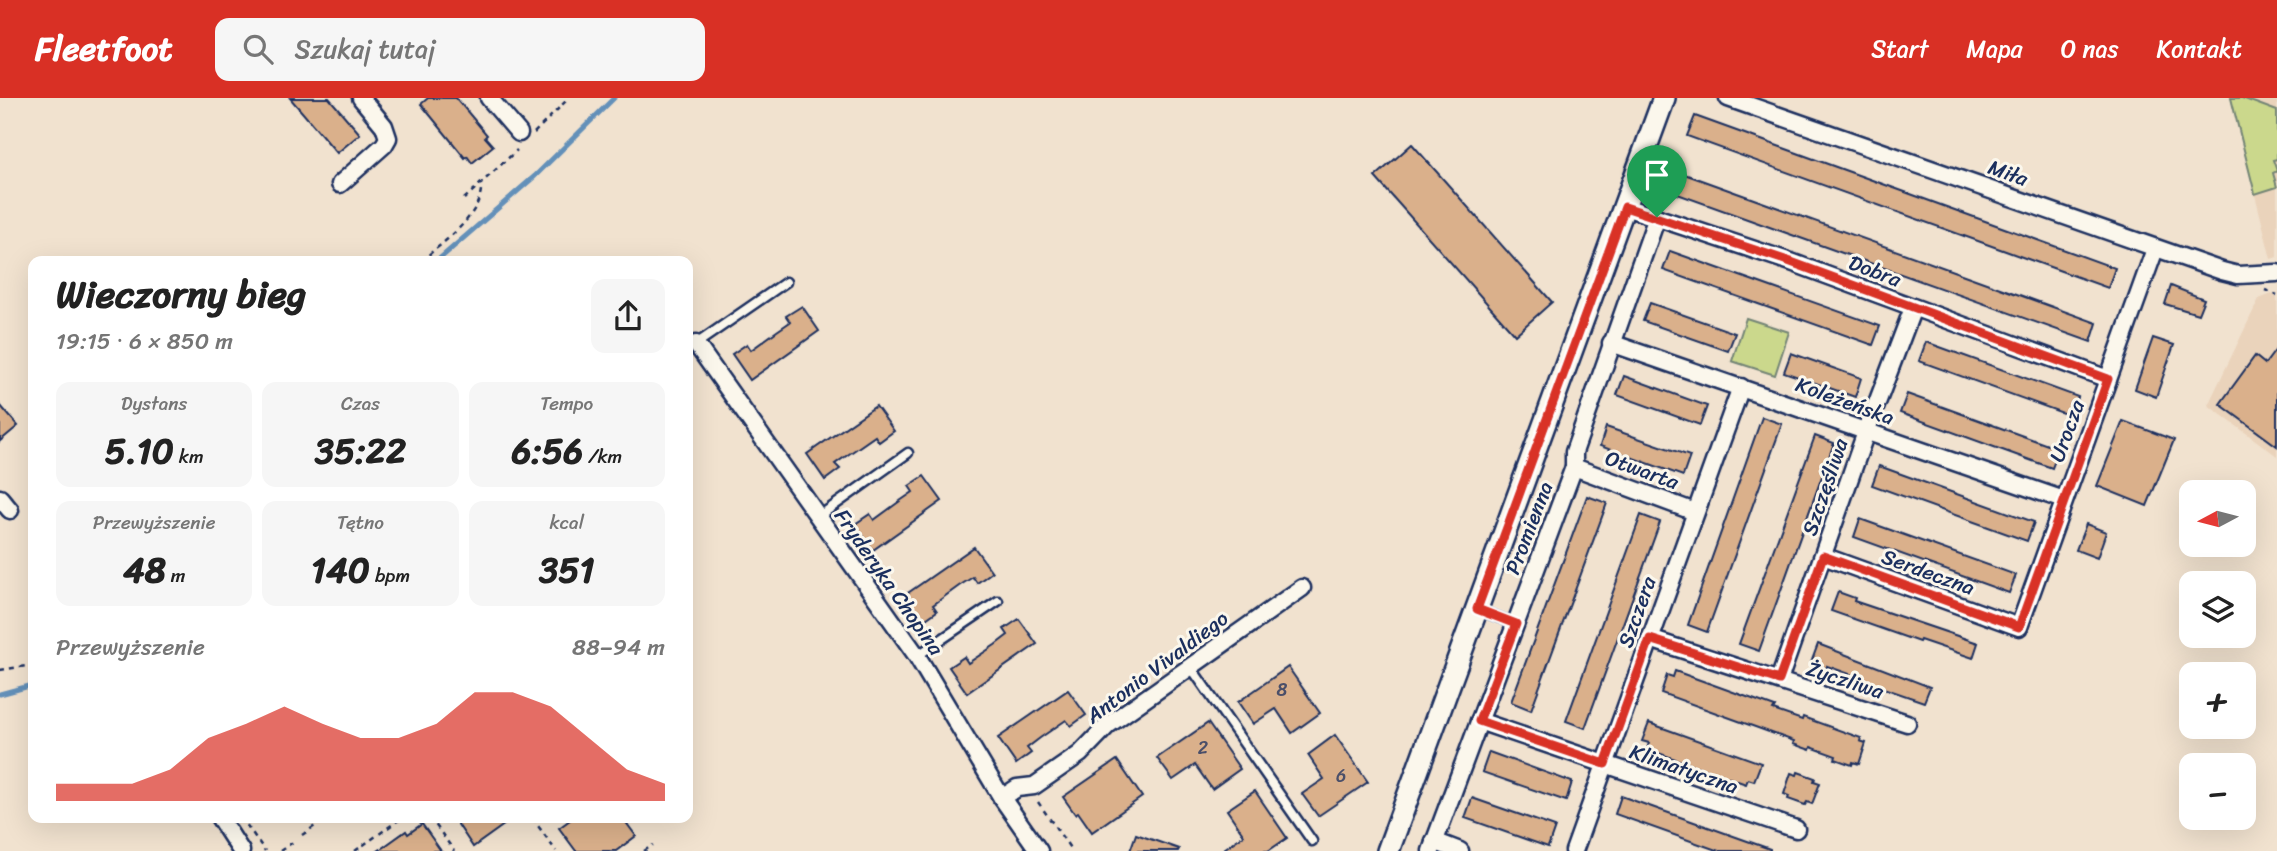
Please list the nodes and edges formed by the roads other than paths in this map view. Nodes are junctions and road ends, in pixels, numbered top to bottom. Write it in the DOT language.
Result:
graph roads {
  1 [pos="360,98"];
  2 [pos="489,98"];
  3 [pos="1664,98"];
  4 [pos="1728,98"];
  5 [pos="519,133"];
  6 [pos="340,184"];
  7 [pos="1625,207"];
  8 [pos="1657,217"];
  9 [pos="2155,249"];
  10 [pos="2277,273"];
  11 [pos="786,282"];
  12 [pos="1913,308"];
  13 [pos="1611,343"];
  14 [pos="696,344"];
  15 [pos="2108,379"];
  16 [pos="1741,387"];
  17 [pos="1866,432"];
  18 [pos="908,453"];
  19 [pos="1574,467"];
  20 [pos="2064,500"];
  21 [pos="1695,512"];
  22 [pos="818,517"];
  23 [pos="1823,556"];
  24 [pos="1301,588"];
  25 [pos="999,601"];
  26 [pos="1477,609"];
  27 [pos="1516,624"];
  28 [pos="2019,627"];
  29 [pos="1650,639"];
  30 [pos="917,656"];
  31 [pos="1190,666"];
  32 [pos="1779,680"];
  33 [pos="1479,721"];
  34 [pos="1907,723"];
  35 [pos="1605,764"];
  36 [pos="1002,798"];
  37 [pos="223,823"];
  38 [pos="1796,829"];
  39 [pos="1312,841"];
  40 [pos="1433,846"];
  41 [pos="242,851"];
  42 [pos="1039,851"];
  43 [pos="1388,851"];
  44 [pos="1461,851"];
  45 [pos="1574,851"];
  1 -- 6 [label="street"];
  2 -- 5 [label="street"];
  3 -- 7 [label="street"];
  4 -- 9 [label="street, Miła"];
  7 -- 8 [label="street, Dobra"];
  7 -- 26 [label="street"];
  8 -- 12 [label="street, Dobra"];
  8 -- 13 [label="street, Promienna"];
  9 -- 10 [label="street, Miła"];
  9 -- 15 [label="street, Urocza"];
  11 -- 14 [label="lane"];
  12 -- 15 [label="street, Dobra"];
  12 -- 17 [label="street, Szczęśliwa"];
  13 -- 16 [label="street, Koleżeńska"];
  13 -- 19 [label="street, Promienna"];
  14 -- 22 [label="street, Fryderyka Chopina"];
  15 -- 20 [label="street, Urocza"];
  16 -- 17 [label="street, Koleżeńska"];
  16 -- 21 [label="street, Szczera"];
  17 -- 20 [label="street, Koleżeńska"];
  17 -- 23 [label="street, Szczęśliwa"];
  18 -- 22 [label="lane"];
  19 -- 21 [label="street, Otwarta"];
  19 -- 27 [label="street, Promienna"];
  20 -- 28 [label="street, Urocza"];
  21 -- 29 [label="street, Szczera"];
  22 -- 30 [label="street, Fryderyka Chopina"];
  23 -- 28 [label="street, Serdeczna"];
  23 -- 32 [label="street, Szczęśliwa"];
  24 -- 31 [label="street, Antonio Vivaldiego"];
  25 -- 30 [label="lane"];
  26 -- 27 [label="lane"];
  26 -- 43 [label="street"];
  27 -- 33 [label="street, Promienna"];
  29 -- 32 [label="street, Życzliwa"];
  29 -- 35 [label="street, Szczera"];
  30 -- 36 [label="street, Fryderyka Chopina"];
  31 -- 36 [label="street, Antonio Vivaldiego"];
  31 -- 39 [label="lane"];
  32 -- 34 [label="street, Życzliwa"];
  33 -- 35 [label="street, Klimatyczna"];
  33 -- 40 [label="street, Promienna"];
  35 -- 38 [label="street, Klimatyczna"];
  35 -- 45 [label="street, Szczera"];
  36 -- 42 [label="street, Fryderyka Chopina"];
  37 -- 41 [label="street"];
  40 -- 44 [label="street"];
}
